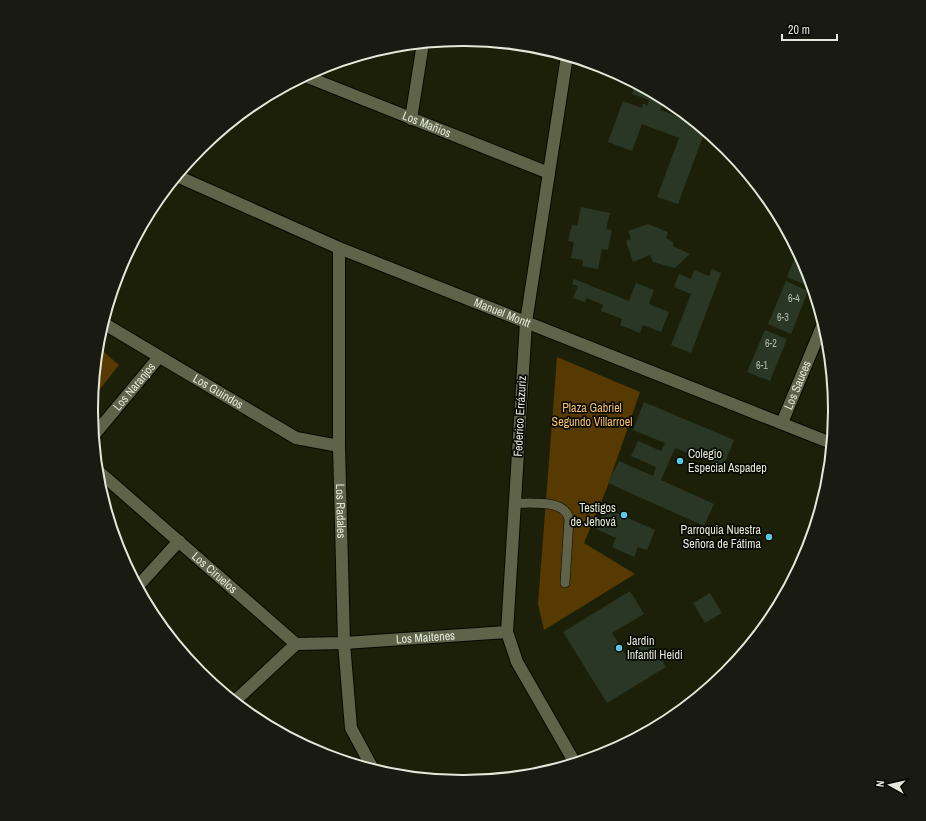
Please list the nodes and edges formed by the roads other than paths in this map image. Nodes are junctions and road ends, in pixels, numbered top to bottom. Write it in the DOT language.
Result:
graph roads {
  1 [pos="422,48"];
  2 [pos="566,61"];
  3 [pos="313,79"];
  4 [pos="411,119"];
  5 [pos="549,173"];
  6 [pos="182,178"];
  7 [pos="339,248"];
  8 [pos="526,322"];
  9 [pos="109,326"];
  10 [pos="819,334"];
  11 [pos="159,357"];
  12 [pos="782,423"];
  13 [pos="99,429"];
  14 [pos="826,441"];
  15 [pos="339,446"];
  16 [pos="105,477"];
  17 [pos="515,503"];
  18 [pos="179,541"];
  19 [pos="141,582"];
  20 [pos="565,583"];
  21 [pos="507,632"];
  22 [pos="344,643"];
  23 [pos="296,644"];
  24 [pos="238,698"];
  25 [pos="572,758"];
  26 [pos="370,763"];
  1 -- 4 [label="street"];
  2 -- 5 [label="street, Federico Errázuriz"];
  3 -- 4 [label="street, Los Mañios"];
  4 -- 5 [label="street, Los Mañios"];
  5 -- 8 [label="street, Federico Errázuriz"];
  6 -- 7 [label="street, Manuel Montt"];
  7 -- 8 [label="street, Manuel Montt"];
  7 -- 15 [label="street, Los Radales"];
  8 -- 12 [label="street, Manuel Montt"];
  8 -- 17 [label="street, Federico Errázuriz"];
  9 -- 11 [label="street, Los Guindos"];
  10 -- 12 [label="street, Los Sauces"];
  11 -- 13 [label="street, Los Naranjos"];
  11 -- 15 [label="street, Los Guindos"];
  12 -- 14 [label="street, Manuel Montt"];
  15 -- 22 [label="street, Los Radales"];
  16 -- 18 [label="street, Los Ciruelos"];
  17 -- 20 [label="lane"];
  17 -- 21 [label="street, Federico Errázuriz"];
  18 -- 19 [label="street"];
  18 -- 23 [label="street, Los Ciruelos"];
  21 -- 22 [label="street, Los Maitenes"];
  21 -- 25 [label="street, Federico Errázuriz"];
  22 -- 23 [label="street"];
  22 -- 26 [label="street, Los Radales"];
  23 -- 24 [label="street"];
}
